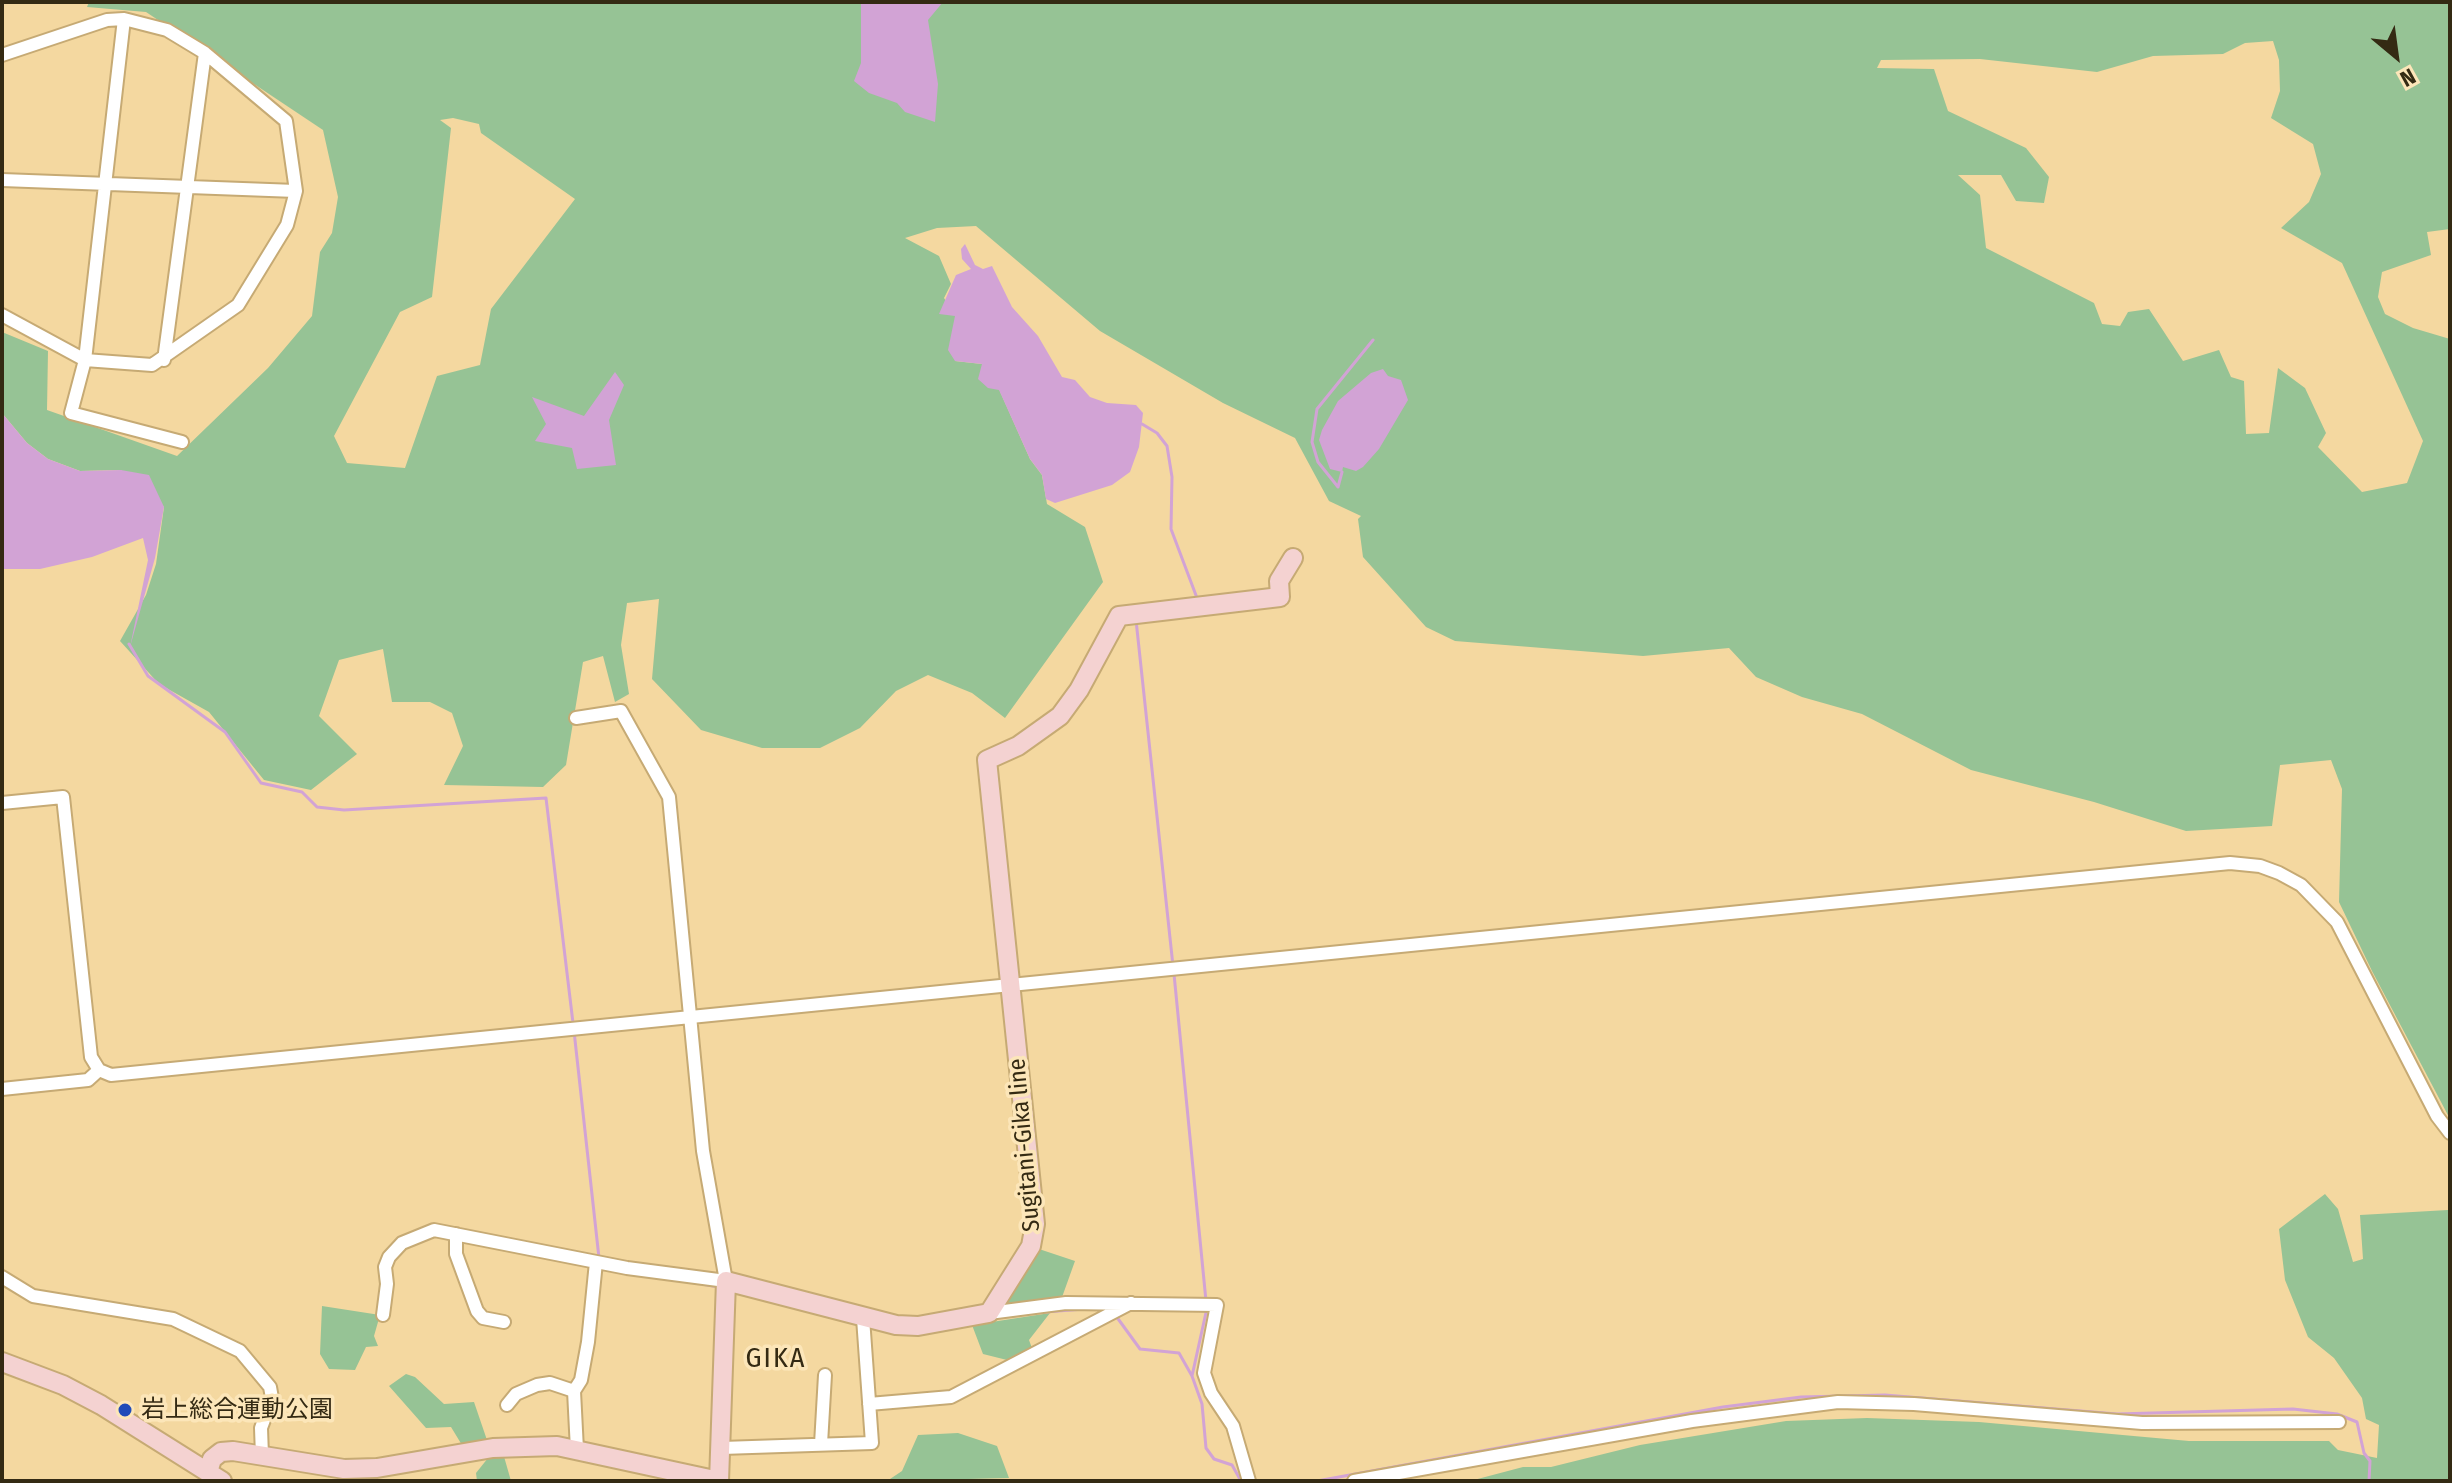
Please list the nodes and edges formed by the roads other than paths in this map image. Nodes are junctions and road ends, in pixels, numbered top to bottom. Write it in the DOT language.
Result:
graph roads {
  1 [pos="124,19"];
  2 [pos="2,45"];
  3 [pos="205,53"];
  4 [pos="2,56"];
  5 [pos="2,180"];
  6 [pos="103,182"];
  7 [pos="185,184"];
  8 [pos="296,191"];
  9 [pos="2,315"];
  10 [pos="85,360"];
  11 [pos="164,360"];
  12 [pos="182,442"];
  13 [pos="1293,558"];
  14 [pos="576,718"];
  15 [pos="2,803"];
  16 [pos="1011,986"];
  17 [pos="690,1017"];
  18 [pos="99,1070"];
  19 [pos="2,1089"];
  20 [pos="2450,1133"];
  21 [pos="456,1234"];
  22 [pos="596,1262"];
  23 [pos="2,1277"];
  24 [pos="726,1281"];
  25 [pos="1132,1303"];
  26 [pos="989,1313"];
  27 [pos="383,1315"];
  28 [pos="863,1318"];
  29 [pos="504,1322"];
  30 [pos="2,1362"];
  31 [pos="825,1375"];
  32 [pos="574,1391"];
  33 [pos="869,1404"];
  34 [pos="507,1405"];
  35 [pos="2339,1422"];
  36 [pos="821,1444"];
  37 [pos="722,1448"];
  38 [pos="577,1450"];
  39 [pos="262,1456"];
  40 [pos="215,1477"];
  41 [pos="719,1481"];
  42 [pos="1249,1481"];
  43 [pos="1354,1481"];
  1 -- 3 [label="street"];
  1 -- 4 [label="street"];
  1 -- 6 [label="street"];
  2 -- 4 [label="street"];
  3 -- 7 [label="street"];
  3 -- 8 [label="street"];
  5 -- 6 [label="street"];
  6 -- 7 [label="street"];
  6 -- 10 [label="street"];
  7 -- 8 [label="street"];
  7 -- 11 [label="street"];
  8 -- 11 [label="street"];
  9 -- 10 [label="street"];
  10 -- 11 [label="street"];
  10 -- 12 [label="street"];
  13 -- 16 [label="main road, Sugitani-Gika line"];
  14 -- 17 [label="street"];
  15 -- 18 [label="street"];
  16 -- 17 [label="street"];
  16 -- 20 [label="street"];
  16 -- 26 [label="main road, Sugitani-Gika line"];
  17 -- 18 [label="street"];
  17 -- 24 [label="street"];
  18 -- 19 [label="street"];
  21 -- 22 [label="street"];
  21 -- 27 [label="street"];
  21 -- 29 [label="street"];
  22 -- 24 [label="street"];
  22 -- 32 [label="street"];
  23 -- 39 [label="street"];
  24 -- 28 [label="main road"];
  24 -- 37 [label="main road"];
  25 -- 26 [label="street"];
  25 -- 33 [label="street"];
  25 -- 42 [label="street"];
  26 -- 28 [label="main road"];
  28 -- 33 [label="street"];
  30 -- 40 [label="main road"];
  31 -- 36 [label="street"];
  32 -- 34 [label="street"];
  32 -- 38 [label="street"];
  33 -- 36 [label="street"];
  35 -- 43 [label="street"];
  36 -- 37 [label="street"];
  37 -- 41 [label="main road"];
  38 -- 39 [label="main road"];
  38 -- 41 [label="main road"];
  39 -- 40 [label="main road"];
}
